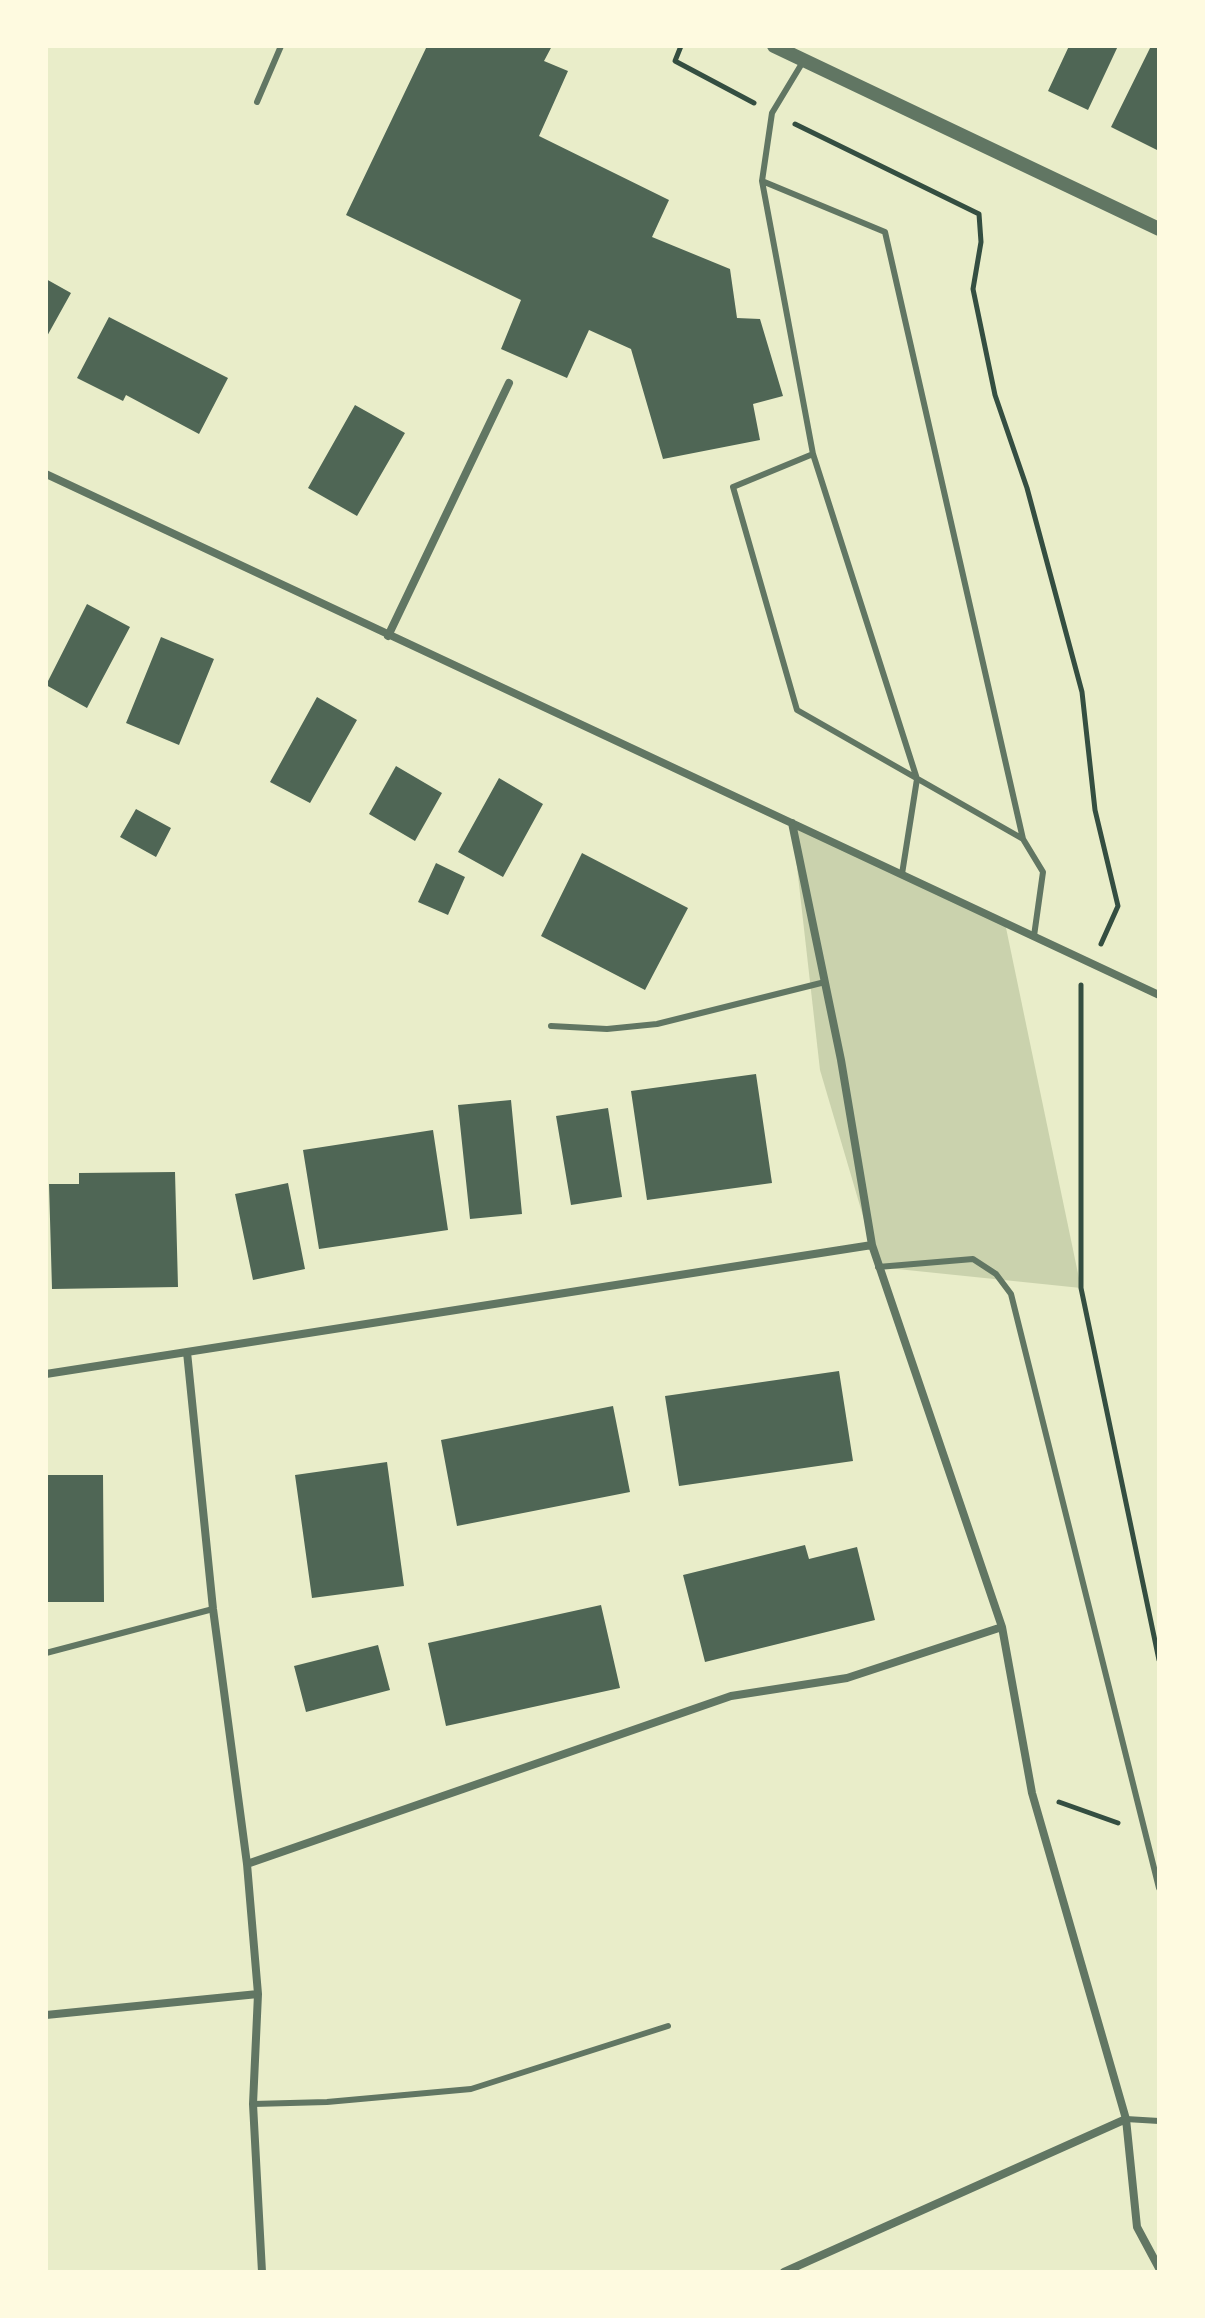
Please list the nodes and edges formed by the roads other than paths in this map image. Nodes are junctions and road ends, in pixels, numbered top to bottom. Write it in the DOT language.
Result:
graph roads {
  1 [pos="281,46"];
  2 [pos="774,46"];
  3 [pos="804,53"];
  4 [pos="257,102"];
  5 [pos="762,181"];
  6 [pos="1157,224"];
  7 [pos="509,383"];
  8 [pos="813,454"];
  9 [pos="46,474"];
  10 [pos="388,636"];
  11 [pos="917,779"];
  12 [pos="792,823"];
  13 [pos="1023,839"];
  14 [pos="902,874"];
  15 [pos="1034,936"];
  16 [pos="825,982"];
  17 [pos="1159,995"];
  18 [pos="551,1026"];
  19 [pos="872,1245"];
  20 [pos="878,1267"];
  21 [pos="187,1352"];
  22 [pos="46,1374"];
  23 [pos="213,1609"];
  24 [pos="1002,1627"];
  25 [pos="46,1653"];
  26 [pos="247,1864"];
  27 [pos="1159,1888"];
  28 [pos="258,1994"];
  29 [pos="46,2015"];
  30 [pos="668,2026"];
  31 [pos="253,2104"];
  32 [pos="1126,2119"];
  33 [pos="1159,2121"];
  34 [pos="1159,2268"];
  35 [pos="262,2272"];
  36 [pos="784,2272"];
  1 -- 4 [label="lane"];
  2 -- 3 [label="street"];
  3 -- 5 [label="lane"];
  3 -- 6 [label="street"];
  5 -- 8 [label="lane"];
  5 -- 13 [label="lane"];
  7 -- 10 [label="street"];
  8 -- 11 [label="lane"];
  8 -- 11 [label="lane"];
  9 -- 10 [label="street"];
  10 -- 12 [label="street"];
  11 -- 13 [label="lane"];
  11 -- 14 [label="lane"];
  12 -- 14 [label="street"];
  12 -- 16 [label="street"];
  13 -- 15 [label="lane"];
  14 -- 15 [label="street"];
  15 -- 17 [label="street"];
  16 -- 18 [label="lane"];
  16 -- 19 [label="street"];
  19 -- 20 [label="street"];
  19 -- 21 [label="street"];
  20 -- 24 [label="street"];
  20 -- 27 [label="lane"];
  21 -- 22 [label="street"];
  21 -- 23 [label="street"];
  23 -- 25 [label="lane"];
  23 -- 26 [label="street"];
  24 -- 26 [label="street"];
  24 -- 32 [label="street"];
  26 -- 28 [label="street"];
  28 -- 29 [label="street"];
  28 -- 31 [label="street"];
  30 -- 31 [label="lane"];
  31 -- 35 [label="street"];
  32 -- 33 [label="lane"];
  32 -- 34 [label="street"];
  32 -- 36 [label="street"];
}
